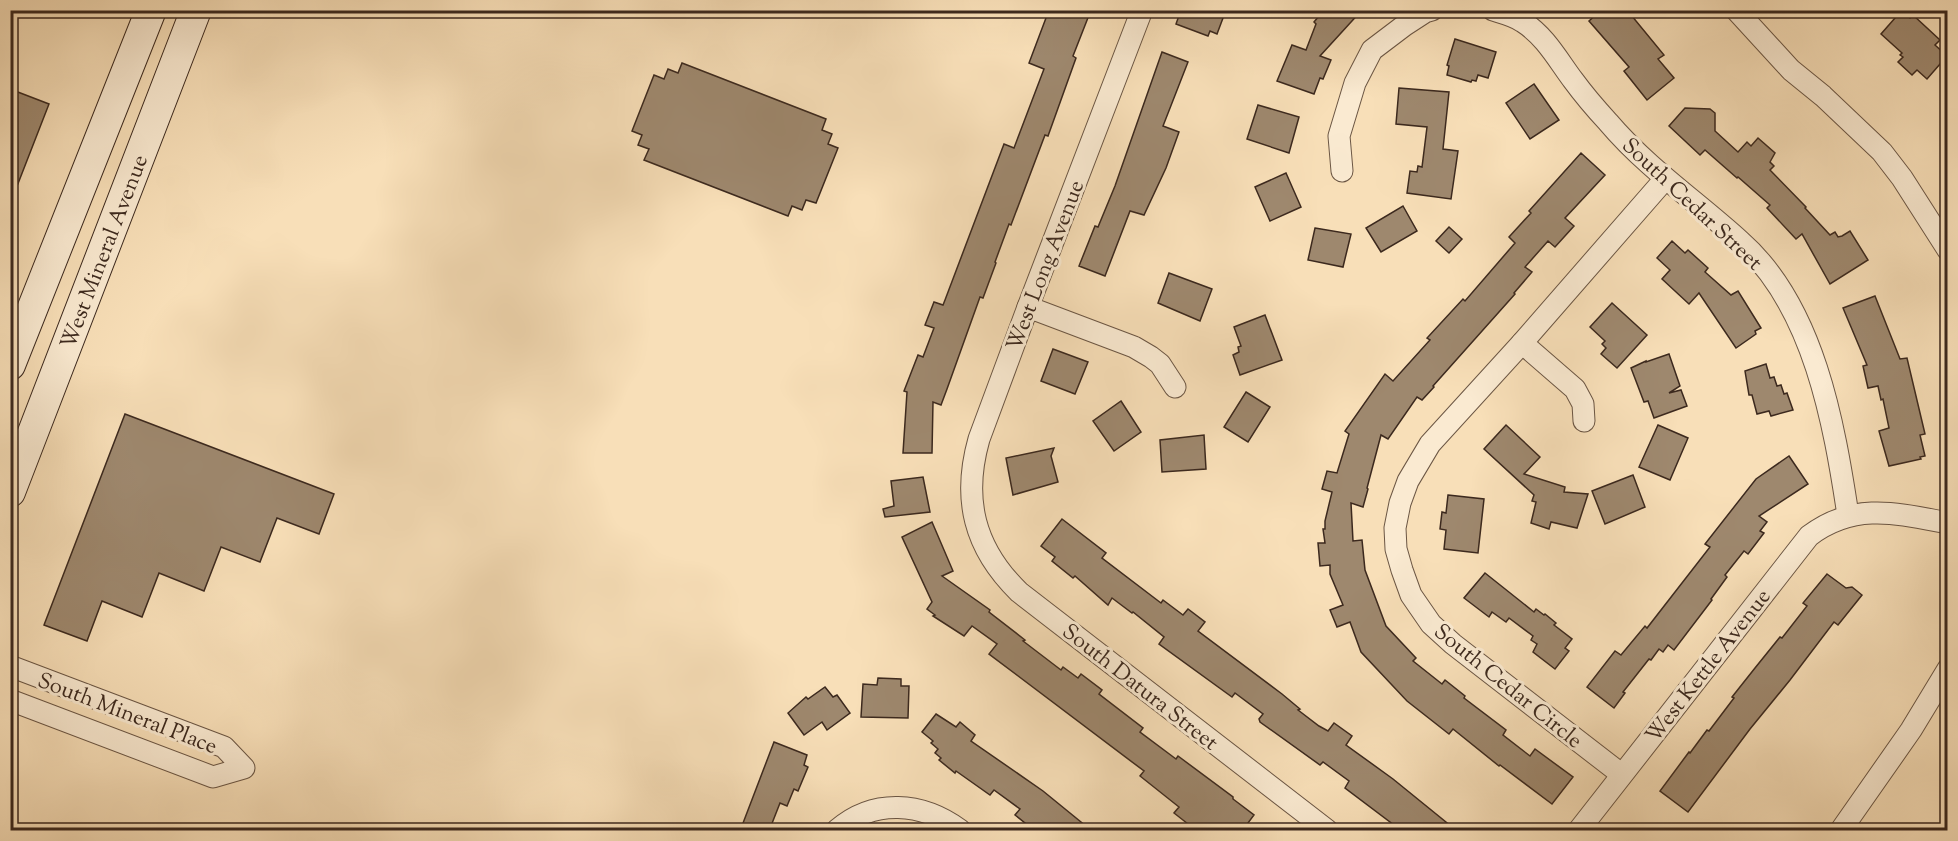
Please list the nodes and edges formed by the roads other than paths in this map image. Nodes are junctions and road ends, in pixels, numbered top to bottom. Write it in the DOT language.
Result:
graph roads {
  1 [pos="151,10"];
  2 [pos="196,10"];
  3 [pos="1142,10"];
  4 [pos="1432,10"];
  5 [pos="1493,10"];
  6 [pos="1736,10"];
  7 [pos="1342,171"];
  8 [pos="1665,179"];
  9 [pos="1947,250"];
  10 [pos="1028,307"];
  11 [pos="1522,343"];
  12 [pos="10,364"];
  13 [pos="1176,387"];
  14 [pos="1584,421"];
  15 [pos="10,492"];
  16 [pos="1848,516"];
  17 [pos="1947,523"];
  18 [pos="976,525"];
  19 [pos="10,666"];
  20 [pos="1947,669"];
  21 [pos="10,700"];
  22 [pos="1622,774"];
  23 [pos="1316,827"];
  24 [pos="837,831"];
  25 [pos="960,831"];
  26 [pos="1578,831"];
  27 [pos="1841,831"];
  1 -- 12 [label="main road, West Mineral Avenue"];
  2 -- 15 [label="main road, West Mineral Avenue"];
  3 -- 10 [label="street, West Long Avenue"];
  4 -- 7 [label="street"];
  5 -- 8 [label="street, South Cedar Street"];
  6 -- 9 [label="street"];
  8 -- 11 [label="street, South Cedar Circle"];
  8 -- 16 [label="street, South Cedar Street"];
  10 -- 13 [label="street"];
  10 -- 18 [label="street, West Long Avenue"];
  11 -- 14 [label="street"];
  11 -- 22 [label="street, South Cedar Circle"];
  16 -- 17 [label="street"];
  16 -- 22 [label="street, West Kettle Avenue"];
  18 -- 23 [label="street, South Datura Street"];
  19 -- 21 [label="street, South Mineral Place"];
  20 -- 27 [label="street"];
  22 -- 26 [label="street, West Kettle Avenue"];
  24 -- 25 [label="street"];
}
